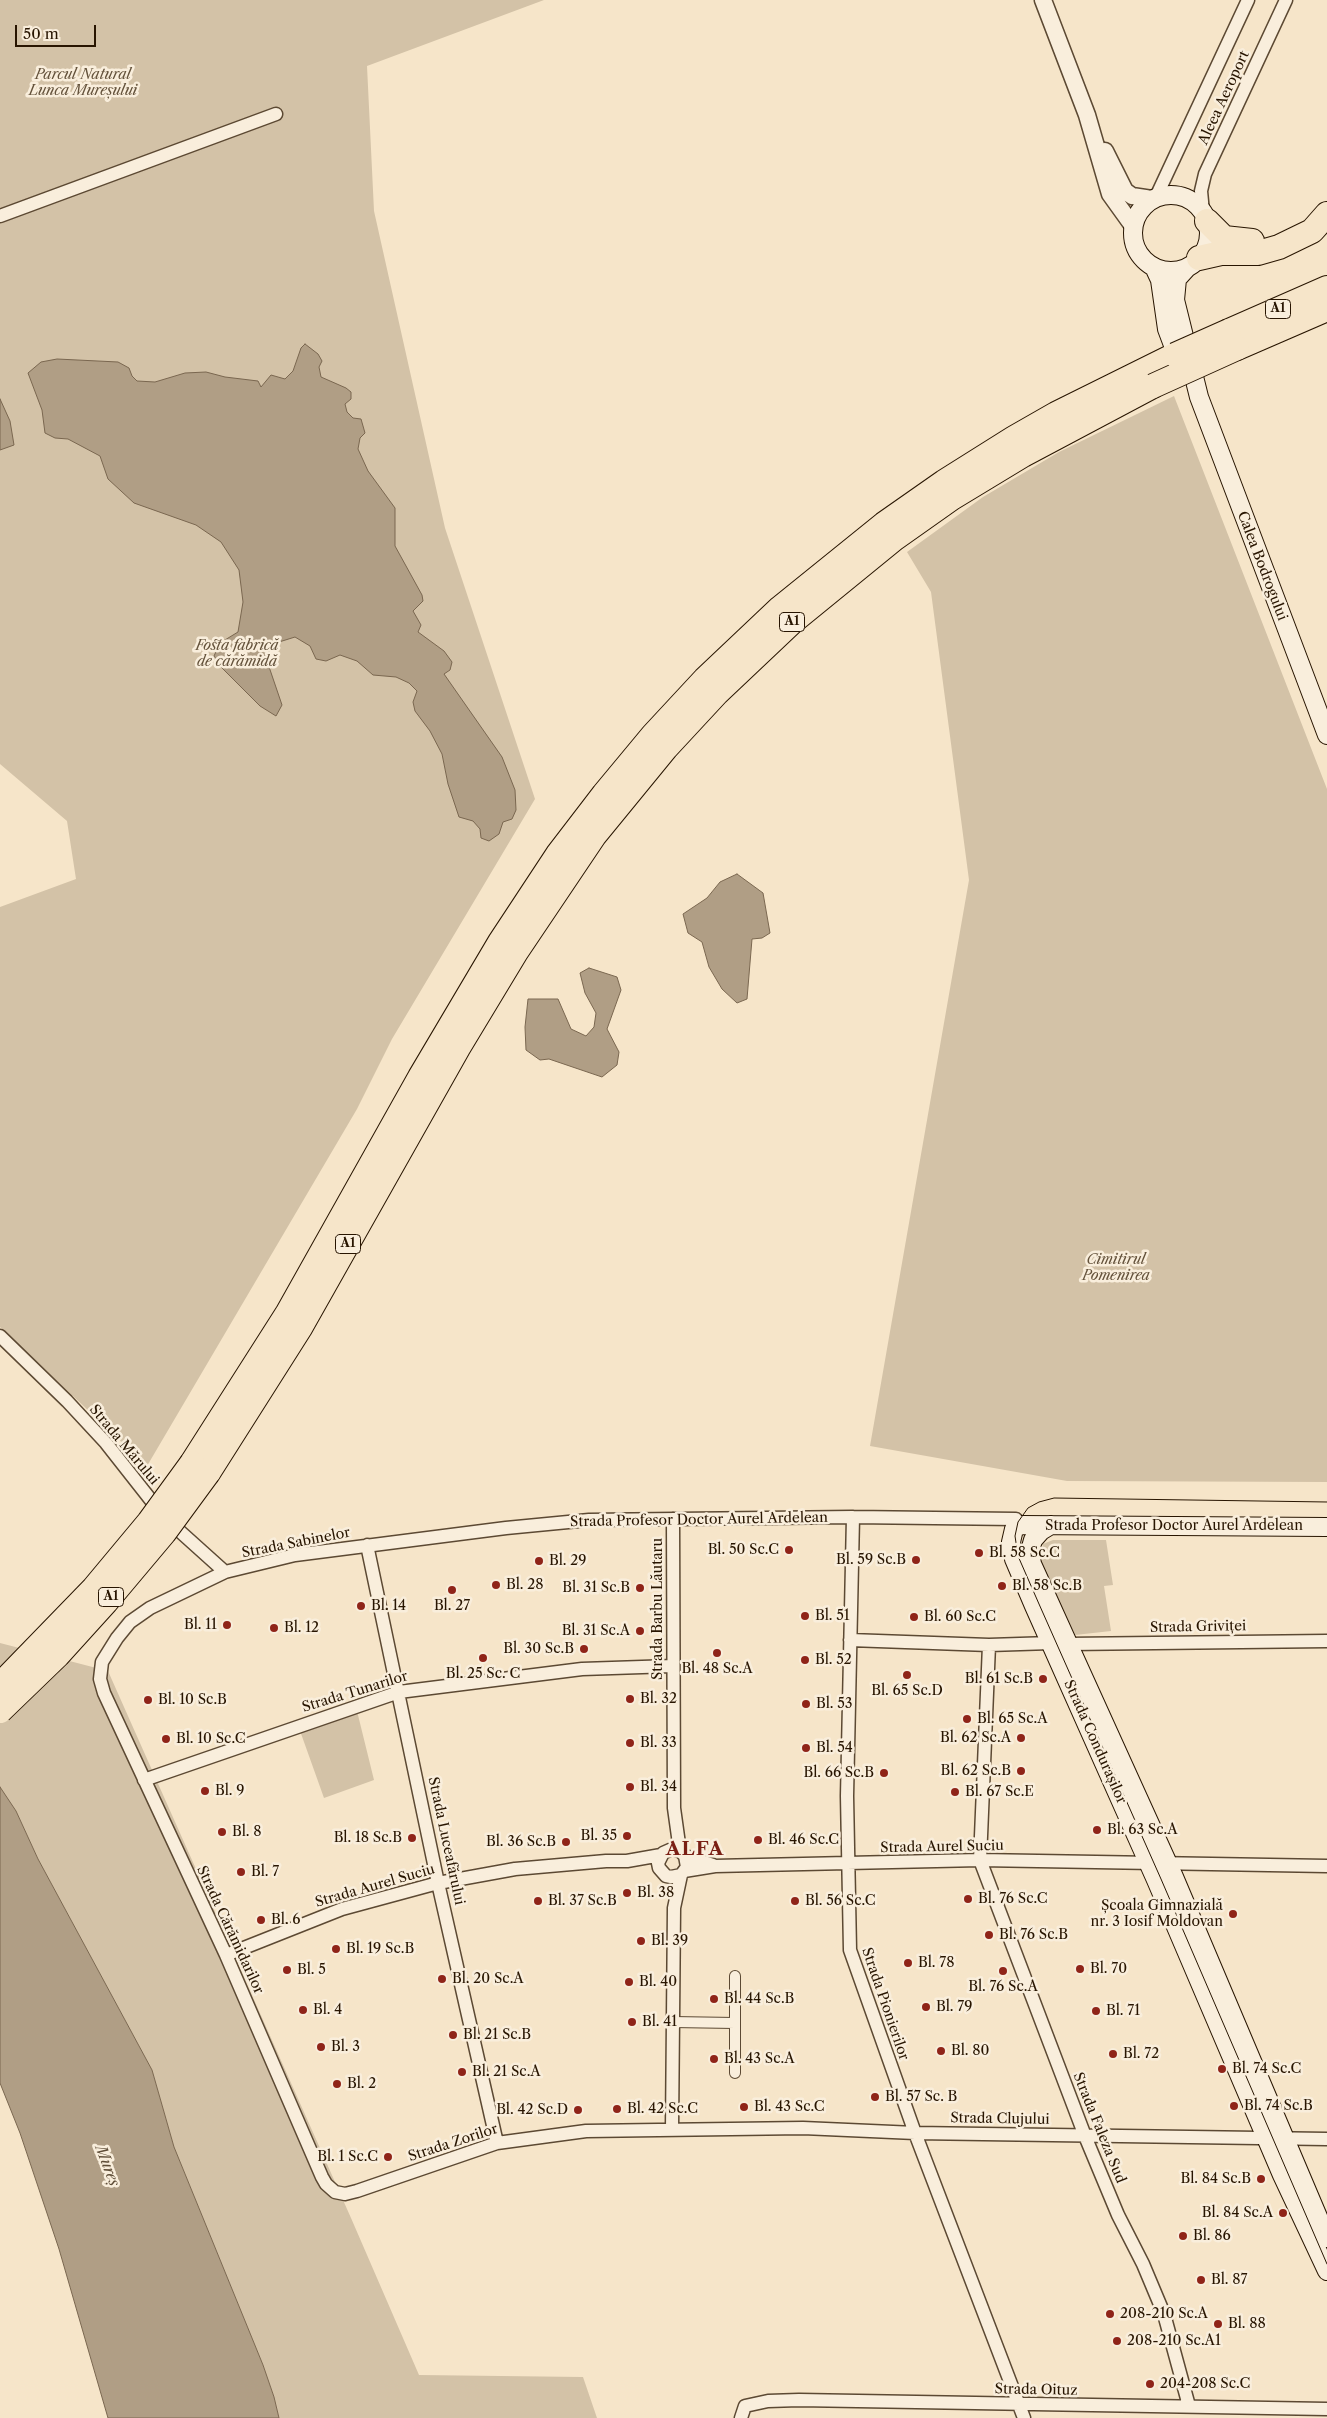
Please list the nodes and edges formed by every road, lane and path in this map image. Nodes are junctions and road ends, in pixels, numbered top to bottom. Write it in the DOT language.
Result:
graph roads {
  1 [pos="1043,0"];
  2 [pos="1248,0"];
  3 [pos="1286,0"];
  4 [pos="276,114"];
  5 [pos="1087,115"];
  6 [pos="1154,198"];
  7 [pos="1327,213"];
  8 [pos="0,216"];
  9 [pos="1205,216"];
  10 [pos="1133,226"];
  11 [pos="1193,263"];
  12 [pos="1154,267"];
  13 [pos="1327,288"];
  14 [pos="1327,309"];
  15 [pos="1233,339"];
  16 [pos="1199,397"];
  17 [pos="1327,734"];
  18 [pos="0,1336"];
  19 [pos="200,1468"];
  20 [pos="853,1517"];
  21 [pos="673,1519"];
  22 [pos="1002,1519"];
  23 [pos="1021,1525"];
  24 [pos="1051,1525"];
  25 [pos="1327,1527"];
  26 [pos="1011,1542"];
  27 [pos="367,1545"];
  28 [pos="225,1572"];
  29 [pos="850,1640"];
  30 [pos="1327,1641"];
  31 [pos="1060,1643"];
  32 [pos="989,1645"];
  33 [pos="672,1666"];
  34 [pos="100,1679"];
  35 [pos="0,1685"];
  36 [pos="398,1692"];
  37 [pos="0,1711"];
  38 [pos="144,1780"];
  39 [pos="674,1819"];
  40 [pos="663,1853"];
  41 [pos="683,1854"];
  42 [pos="980,1860"];
  43 [pos="627,1861"];
  44 [pos="848,1864"];
  45 [pos="1149,1864"];
  46 [pos="1169,1865"];
  47 [pos="715,1866"];
  48 [pos="1327,1866"];
  49 [pos="663,1873"];
  50 [pos="683,1873"];
  51 [pos="438,1883"];
  52 [pos="674,1908"];
  53 [pos="226,1955"];
  54 [pos="735,1976"];
  55 [pos="672,2022"];
  56 [pos="735,2023"];
  57 [pos="735,2072"];
  58 [pos="672,2129"];
  59 [pos="915,2133"];
  60 [pos="1085,2136"];
  61 [pos="1266,2137"];
  62 [pos="1284,2138"];
  63 [pos="1327,2138"];
  64 [pos="497,2143"];
  65 [pos="335,2192"];
  66 [pos="1327,2238"];
  67 [pos="1327,2271"];
  68 [pos="1019,2404"];
  69 [pos="1189,2406"];
  70 [pos="1327,2409"];
  71 [pos="743,2412"];
  72 [pos="1024,2418"];
  1 -- 5 [label="street, Calea Bodrogului"];
  2 -- 6 [label="street, Aleea Aeroport"];
  3 -- 9 [label="street, Aleea Aeroport"];
  4 -- 8 [label="street"];
  5 -- 6 [label="street, Calea Bodrogului"];
  5 -- 10 [label="street, Calea Bodrogului"];
  6 -- 9 [label="main road, Calea Bodrogului"];
  6 -- 10 [label="main road"];
  7 -- 9 [label="highway"];
  7 -- 11 [label="highway"];
  9 -- 11 [label="main road, Calea Bodrogului"];
  10 -- 12 [label="main road, Calea Bodrogului"];
  11 -- 12 [label="main road"];
  11 -- 16 [label="main road, Calea Bodrogului"];
  12 -- 16 [label="main road, Calea Bodrogului"];
  13 -- 15 [label="highway, A1"];
  14 -- 15 [label="highway, A1"];
  15 -- 19 [label="highway, A1, bridge"];
  16 -- 17 [label="main road, Calea Bodrogului"];
  18 -- 28 [label="street, Strada Mărului"];
  19 -- 35 [label="highway, A1, bridge"];
  19 -- 37 [label="highway, A1, bridge"];
  20 -- 21 [label="street, Strada Profesor Doctor Aurel Ardelean"];
  20 -- 22 [label="street, Strada Profesor Doctor Aurel Ardelean"];
  20 -- 29 [label="street, Strada Pionierilor"];
  21 -- 27 [label="street, Strada Profesor Doctor Aurel Ardelean"];
  21 -- 33 [label="street, Strada Barbu Lăutaru"];
  22 -- 23 [label="street, Strada Profesor Doctor Aurel Ardelean"];
  22 -- 26 [label="street, Strada Condurașilor"];
  23 -- 24 [label="main road, Strada Profesor Doctor Aurel Ardelean"];
  23 -- 26 [label="main road"];
  24 -- 25 [label="main road, Strada Profesor Doctor Aurel Ardelean"];
  24 -- 31 [label="main road, Strada Condurașilor"];
  26 -- 31 [label="main road, Strada Condurașilor"];
  27 -- 28 [label="street, Strada Sabinelor"];
  27 -- 36 [label="street, Strada Luceafărului"];
  28 -- 34 [label="street, Strada Sabinelor"];
  29 -- 32 [label="street, Strada Griviței"];
  29 -- 44 [label="street, Strada Pionierilor"];
  30 -- 31 [label="street, Strada Griviței"];
  31 -- 32 [label="street, Strada Griviței"];
  31 -- 45 [label="main road, Strada Condurașilor"];
  31 -- 46 [label="main road, Strada Condurașilor"];
  32 -- 42 [label="street"];
  33 -- 36 [label="street, Strada Tunarilor"];
  33 -- 39 [label="street, Strada Barbu Lăutaru"];
  34 -- 38 [label="street, Strada Cărămidarilor"];
  36 -- 38 [label="street, Strada Tunarilor"];
  36 -- 51 [label="street, Strada Luceafărului"];
  38 -- 53 [label="street, Strada Cărămidarilor"];
  39 -- 40 [label="street, Strada Barbu Lăutaru"];
  39 -- 41 [label="street, Strada Barbu Lăutaru"];
  40 -- 41 [label="street"];
  40 -- 43 [label="street, Strada Aurel Suciu"];
  40 -- 49 [label="street"];
  41 -- 47 [label="street, Strada Aurel Suciu"];
  41 -- 50 [label="street"];
  42 -- 44 [label="street, Strada Aurel Suciu"];
  42 -- 45 [label="street, Strada Aurel Suciu"];
  42 -- 60 [label="street, Strada Faleza Sud"];
  43 -- 49 [label="street, Strada Aurel Suciu"];
  43 -- 51 [label="street, Strada Aurel Suciu"];
  44 -- 47 [label="street, Strada Aurel Suciu"];
  44 -- 59 [label="street, Strada Pionierilor"];
  45 -- 46 [label="street, Strada Aurel Suciu"];
  45 -- 61 [label="main road, Strada Condurașilor"];
  46 -- 48 [label="street, Strada Aurel Suciu"];
  46 -- 62 [label="main road, Strada Condurașilor"];
  47 -- 50 [label="street, Strada Aurel Suciu"];
  49 -- 50 [label="street"];
  49 -- 52 [label="street"];
  50 -- 52 [label="street"];
  51 -- 53 [label="street, Strada Aurel Suciu"];
  51 -- 64 [label="street, Strada Luceafărului"];
  52 -- 55 [label="street"];
  53 -- 65 [label="street, Strada Cărămidarilor"];
  54 -- 56 [label="street"];
  55 -- 56 [label="street"];
  55 -- 58 [label="street"];
  56 -- 57 [label="street"];
  58 -- 59 [label="street, Strada Clujului"];
  58 -- 64 [label="street, Strada Zorilor"];
  59 -- 60 [label="street, Strada Clujului"];
  59 -- 68 [label="street, Strada Pionierilor"];
  60 -- 61 [label="street, Strada Clujului"];
  60 -- 69 [label="street, Strada Faleza Sud"];
  61 -- 62 [label="street, Strada Clujului"];
  61 -- 67 [label="main road, Strada Condurașilor"];
  62 -- 63 [label="street, Strada Clujului"];
  62 -- 66 [label="main road, Strada Condurașilor"];
  64 -- 65 [label="street, Strada Zorilor"];
  68 -- 69 [label="street, Strada Oituz"];
  68 -- 71 [label="street, Strada Oituz"];
  68 -- 72 [label="street, Strada Pionierilor"];
  69 -- 70 [label="street, Strada Oituz"];
}
